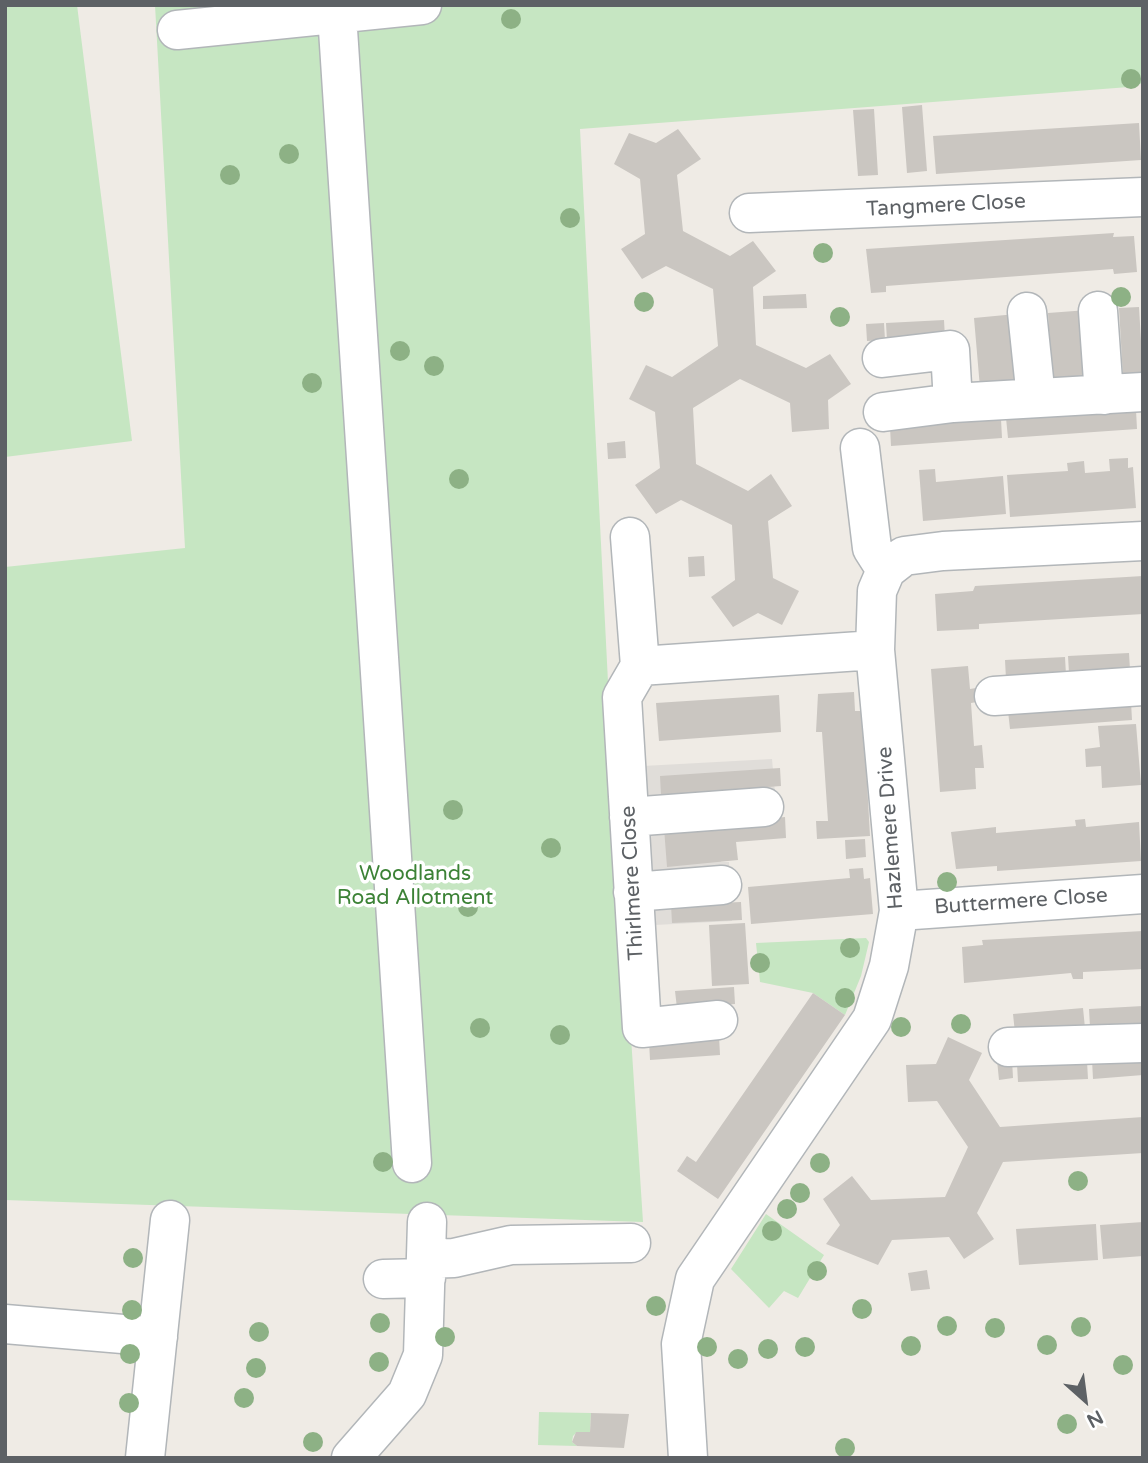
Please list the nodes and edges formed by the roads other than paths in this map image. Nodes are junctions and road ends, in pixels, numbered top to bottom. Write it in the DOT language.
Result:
graph roads {
  1 [pos="422,5"];
  2 [pos="337,14"];
  3 [pos="177,30"];
  4 [pos="1143,197"];
  5 [pos="748,213"];
  6 [pos="1098,311"];
  7 [pos="1027,312"];
  8 [pos="882,358"];
  9 [pos="1143,392"];
  10 [pos="1104,394"];
  11 [pos="1036,398"];
  12 [pos="953,403"];
  13 [pos="883,412"];
  14 [pos="860,448"];
  15 [pos="630,537"];
  16 [pos="1143,541"];
  17 [pos="886,570"];
  18 [pos="875,650"];
  19 [pos="640,666"];
  20 [pos="1143,686"];
  21 [pos="994,696"];
  22 [pos="764,807"];
  23 [pos="629,817"];
  24 [pos="722,885"];
  25 [pos="633,892"];
  26 [pos="1143,894"];
  27 [pos="899,911"];
  28 [pos="718,1020"];
  29 [pos="1143,1042"];
  30 [pos="1008,1047"];
  31 [pos="412,1163"];
  32 [pos="170,1220"];
  33 [pos="631,1243"];
  34 [pos="426,1253"];
  35 [pos="383,1279"];
  36 [pos="19,1325"];
  37 [pos="158,1337"];
  38 [pos="145,1458"];
  39 [pos="351,1458"];
  40 [pos="688,1458"];
  1 -- 2 [label="street"];
  2 -- 3 [label="street"];
  2 -- 31 [label="street"];
  4 -- 5 [label="street, Tangmere Close"];
  6 -- 10 [label="street"];
  7 -- 11 [label="street"];
  8 -- 12 [label="street"];
  9 -- 10 [label="street"];
  10 -- 11 [label="street"];
  11 -- 12 [label="street"];
  12 -- 13 [label="street"];
  14 -- 17 [label="street"];
  15 -- 19 [label="street"];
  16 -- 17 [label="street"];
  17 -- 18 [label="street, Hazlemere Drive"];
  18 -- 19 [label="street"];
  18 -- 27 [label="street, Hazlemere Drive"];
  19 -- 23 [label="street, Thirlmere Close"];
  20 -- 21 [label="street"];
  22 -- 23 [label="street"];
  23 -- 25 [label="street, Thirlmere Close"];
  24 -- 25 [label="street"];
  25 -- 28 [label="street, Thirlmere Close"];
  26 -- 27 [label="street, Buttermere Close"];
  27 -- 40 [label="street, Hazlemere Drive"];
  29 -- 30 [label="street"];
  32 -- 37 [label="street"];
  33 -- 34 [label="street"];
  34 -- 35 [label="street"];
  34 -- 39 [label="street"];
  36 -- 37 [label="street"];
  37 -- 38 [label="street"];
}
